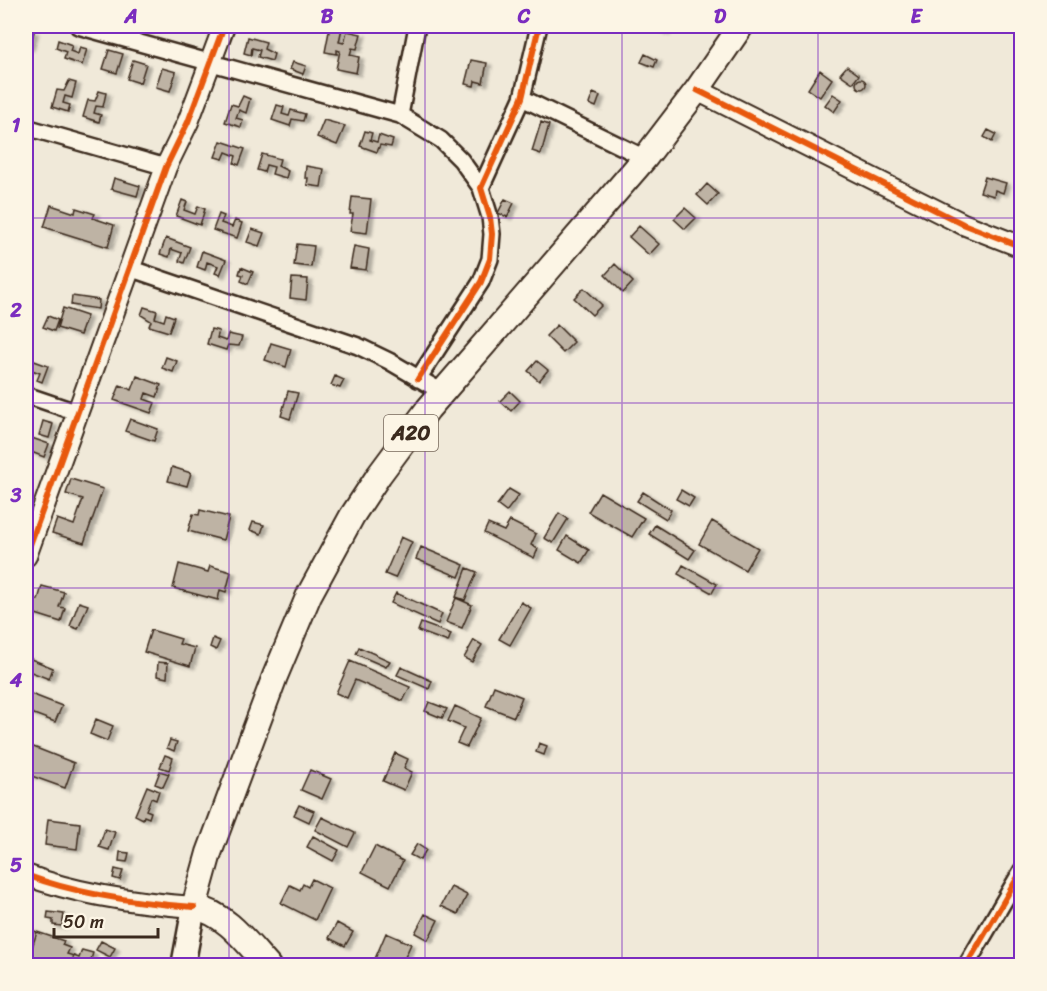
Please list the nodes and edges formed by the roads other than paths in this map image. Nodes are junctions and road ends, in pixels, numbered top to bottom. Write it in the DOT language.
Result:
graph roads {
  1 [pos="78,26"];
  2 [pos="224,26"];
  3 [pos="417,26"];
  4 [pos="539,26"];
  5 [pos="741,26"];
  6 [pos="210,64"];
  7 [pos="697,90"];
  8 [pos="522,99"];
  9 [pos="400,115"];
  10 [pos="26,127"];
  11 [pos="645,158"];
  12 [pos="166,167"];
  13 [pos="481,188"];
  14 [pos="1022,247"];
  15 [pos="129,268"];
  16 [pos="418,379"];
  17 [pos="442,392"];
  18 [pos="26,395"];
  19 [pos="76,412"];
  20 [pos="26,556"];
  21 [pos="1022,870"];
  22 [pos="26,875"];
  23 [pos="194,907"];
  24 [pos="183,966"];
  25 [pos="268,966"];
  26 [pos="966,966"];
  1 -- 6 [label="street"];
  2 -- 6 [label="street"];
  3 -- 9 [label="street"];
  4 -- 8 [label="street"];
  5 -- 7 [label="main road, A20"];
  6 -- 9 [label="street"];
  6 -- 12 [label="street"];
  7 -- 11 [label="main road, A20"];
  7 -- 14 [label="street"];
  8 -- 11 [label="street"];
  8 -- 13 [label="street"];
  9 -- 13 [label="street"];
  10 -- 12 [label="street"];
  11 -- 17 [label="main road, A20"];
  12 -- 15 [label="street"];
  13 -- 16 [label="street"];
  15 -- 16 [label="street"];
  15 -- 19 [label="street"];
  16 -- 17 [label="street"];
  17 -- 23 [label="main road, A20"];
  18 -- 19 [label="street"];
  19 -- 20 [label="street"];
  21 -- 26 [label="street"];
  22 -- 23 [label="street"];
  23 -- 24 [label="main road"];
  23 -- 25 [label="main road"];
}
